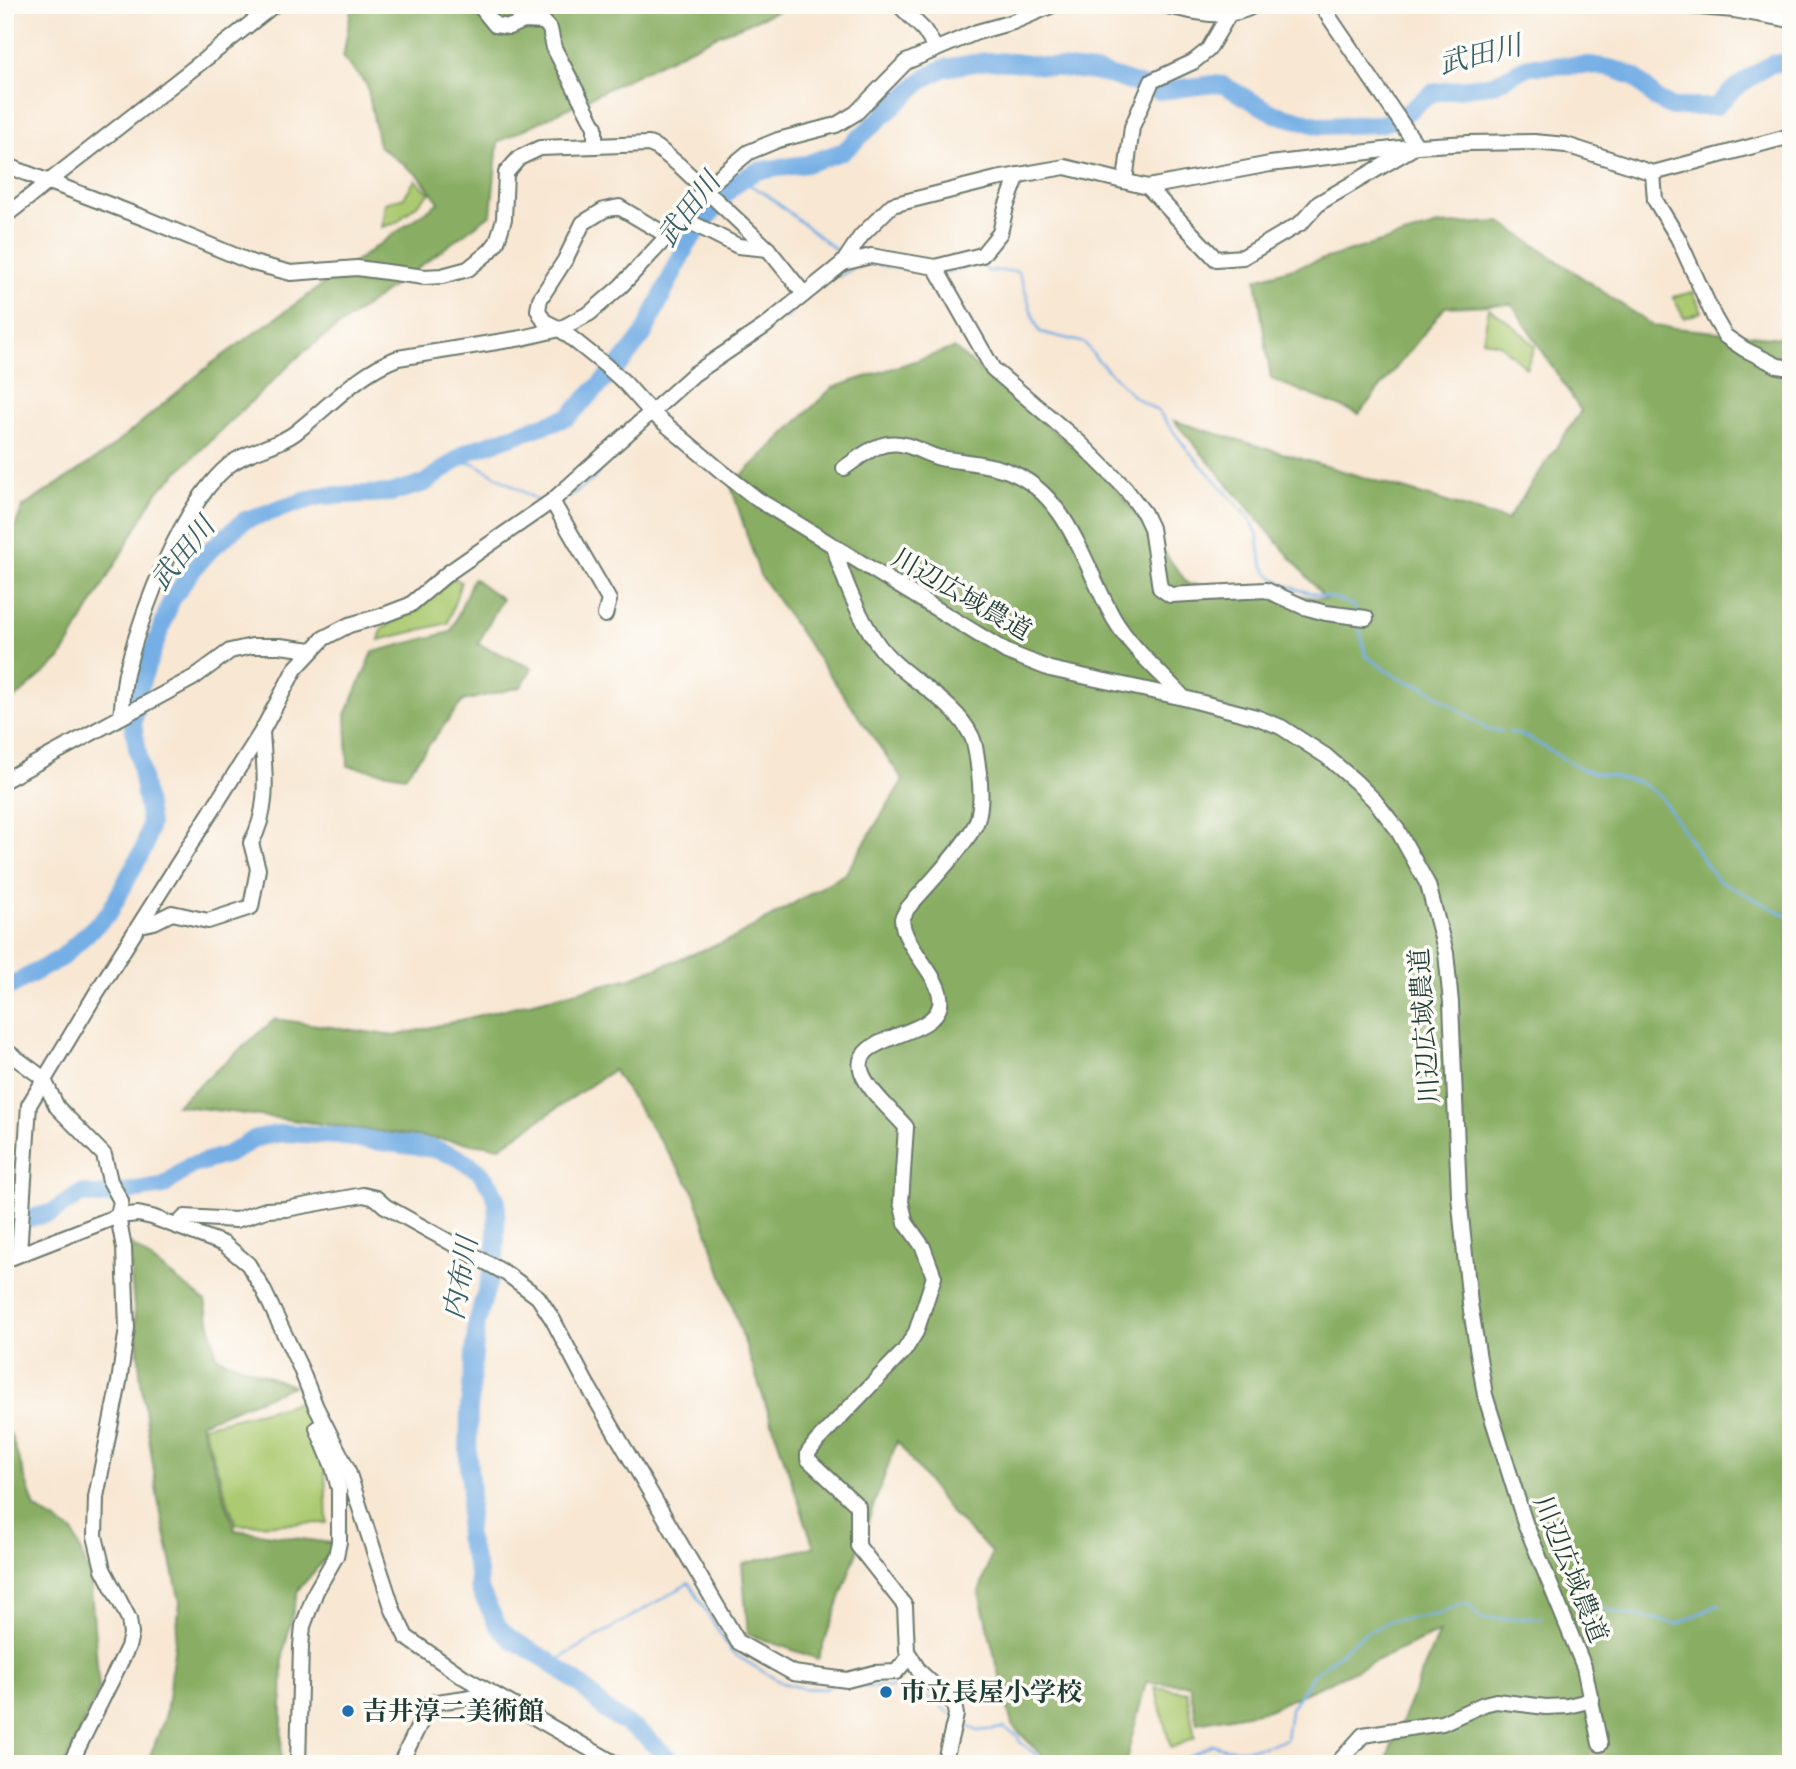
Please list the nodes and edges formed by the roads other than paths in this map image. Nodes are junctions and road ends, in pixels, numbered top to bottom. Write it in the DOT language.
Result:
graph roads {
  1 [pos="274,5"];
  2 [pos="479,5"];
  3 [pos="899,5"];
  4 [pos="1053,5"];
  5 [pos="1163,5"];
  6 [pos="1255,5"];
  7 [pos="1321,5"];
  8 [pos="1675,5"];
  9 [pos="1228,16"];
  10 [pos="1791,20"];
  11 [pos="936,49"];
  12 [pos="1791,136"];
  13 [pos="595,146"];
  14 [pos="1417,146"];
  15 [pos="5,165"];
  16 [pos="1653,173"];
  17 [pos="1018,175"];
  18 [pos="48,181"];
  19 [pos="1125,181"];
  20 [pos="1148,187"];
  21 [pos="706,193"];
  22 [pos="5,216"];
  23 [pos="689,219"];
  24 [pos="668,236"];
  25 [pos="768,249"];
  26 [pos="843,263"];
  27 [pos="935,267"];
  28 [pos="804,294"];
  29 [pos="560,329"];
  30 [pos="1791,369"];
  31 [pos="650,411"];
  32 [pos="844,468"];
  33 [pos="552,501"];
  34 [pos="834,546"];
  35 [pos="605,615"];
  36 [pos="1366,618"];
  37 [pos="311,650"];
  38 [pos="1184,698"];
  39 [pos="125,715"];
  40 [pos="262,731"];
  41 [pos="5,779"];
  42 [pos="140,925"];
  43 [pos="5,1050"];
  44 [pos="43,1078"];
  45 [pos="120,1209"];
  46 [pos="176,1226"];
  47 [pos="14,1252"];
  48 [pos="316,1407"];
  49 [pos="910,1656"];
  50 [pos="493,1694"];
  51 [pos="1592,1700"];
  52 [pos="1600,1744"];
  53 [pos="70,1764"];
  54 [pos="298,1764"];
  55 [pos="400,1764"];
  56 [pos="616,1764"];
  57 [pos="944,1764"];
  58 [pos="1337,1764"];
  1 -- 18 [label="street"];
  2 -- 13 [label="street"];
  3 -- 11 [label="street"];
  4 -- 11 [label="street"];
  5 -- 9 [label="street"];
  6 -- 9 [label="street"];
  7 -- 14 [label="street"];
  8 -- 10 [label="street"];
  9 -- 19 [label="street"];
  11 -- 21 [label="street"];
  12 -- 16 [label="street"];
  13 -- 18 [label="street"];
  13 -- 21 [label="street"];
  14 -- 16 [label="street"];
  14 -- 20 [label="street"];
  14 -- 20 [label="street"];
  15 -- 18 [label="street"];
  16 -- 30 [label="street"];
  17 -- 19 [label="street"];
  17 -- 26 [label="street"];
  17 -- 27 [label="street"];
  18 -- 22 [label="street"];
  19 -- 20 [label="street"];
  21 -- 23 [label="street"];
  21 -- 25 [label="street"];
  23 -- 24 [label="street"];
  23 -- 25 [label="street"];
  24 -- 29 [label="street"];
  24 -- 29 [label="street, 川辺広域農道"];
  25 -- 28 [label="street"];
  26 -- 27 [label="street"];
  26 -- 28 [label="street"];
  27 -- 36 [label="street"];
  28 -- 31 [label="street"];
  29 -- 31 [label="street, 川辺広域農道"];
  29 -- 39 [label="street"];
  31 -- 33 [label="street"];
  31 -- 34 [label="street, 川辺広域農道"];
  32 -- 38 [label="street"];
  33 -- 35 [label="street"];
  33 -- 37 [label="street"];
  34 -- 38 [label="street, 川辺広域農道"];
  34 -- 49 [label="street"];
  37 -- 39 [label="street"];
  37 -- 40 [label="street"];
  38 -- 51 [label="street, 川辺広域農道"];
  39 -- 41 [label="street"];
  40 -- 42 [label="street"];
  40 -- 42 [label="street"];
  42 -- 44 [label="street"];
  43 -- 44 [label="street"];
  44 -- 45 [label="street"];
  44 -- 47 [label="street"];
  45 -- 46 [label="street"];
  45 -- 47 [label="street"];
  45 -- 53 [label="street"];
  46 -- 48 [label="street"];
  46 -- 49 [label="street"];
  48 -- 50 [label="street"];
  48 -- 54 [label="street"];
  49 -- 57 [label="street"];
  50 -- 55 [label="street"];
  50 -- 56 [label="street"];
  51 -- 52 [label="street, 川辺広域農道"];
  51 -- 58 [label="street"];
}
